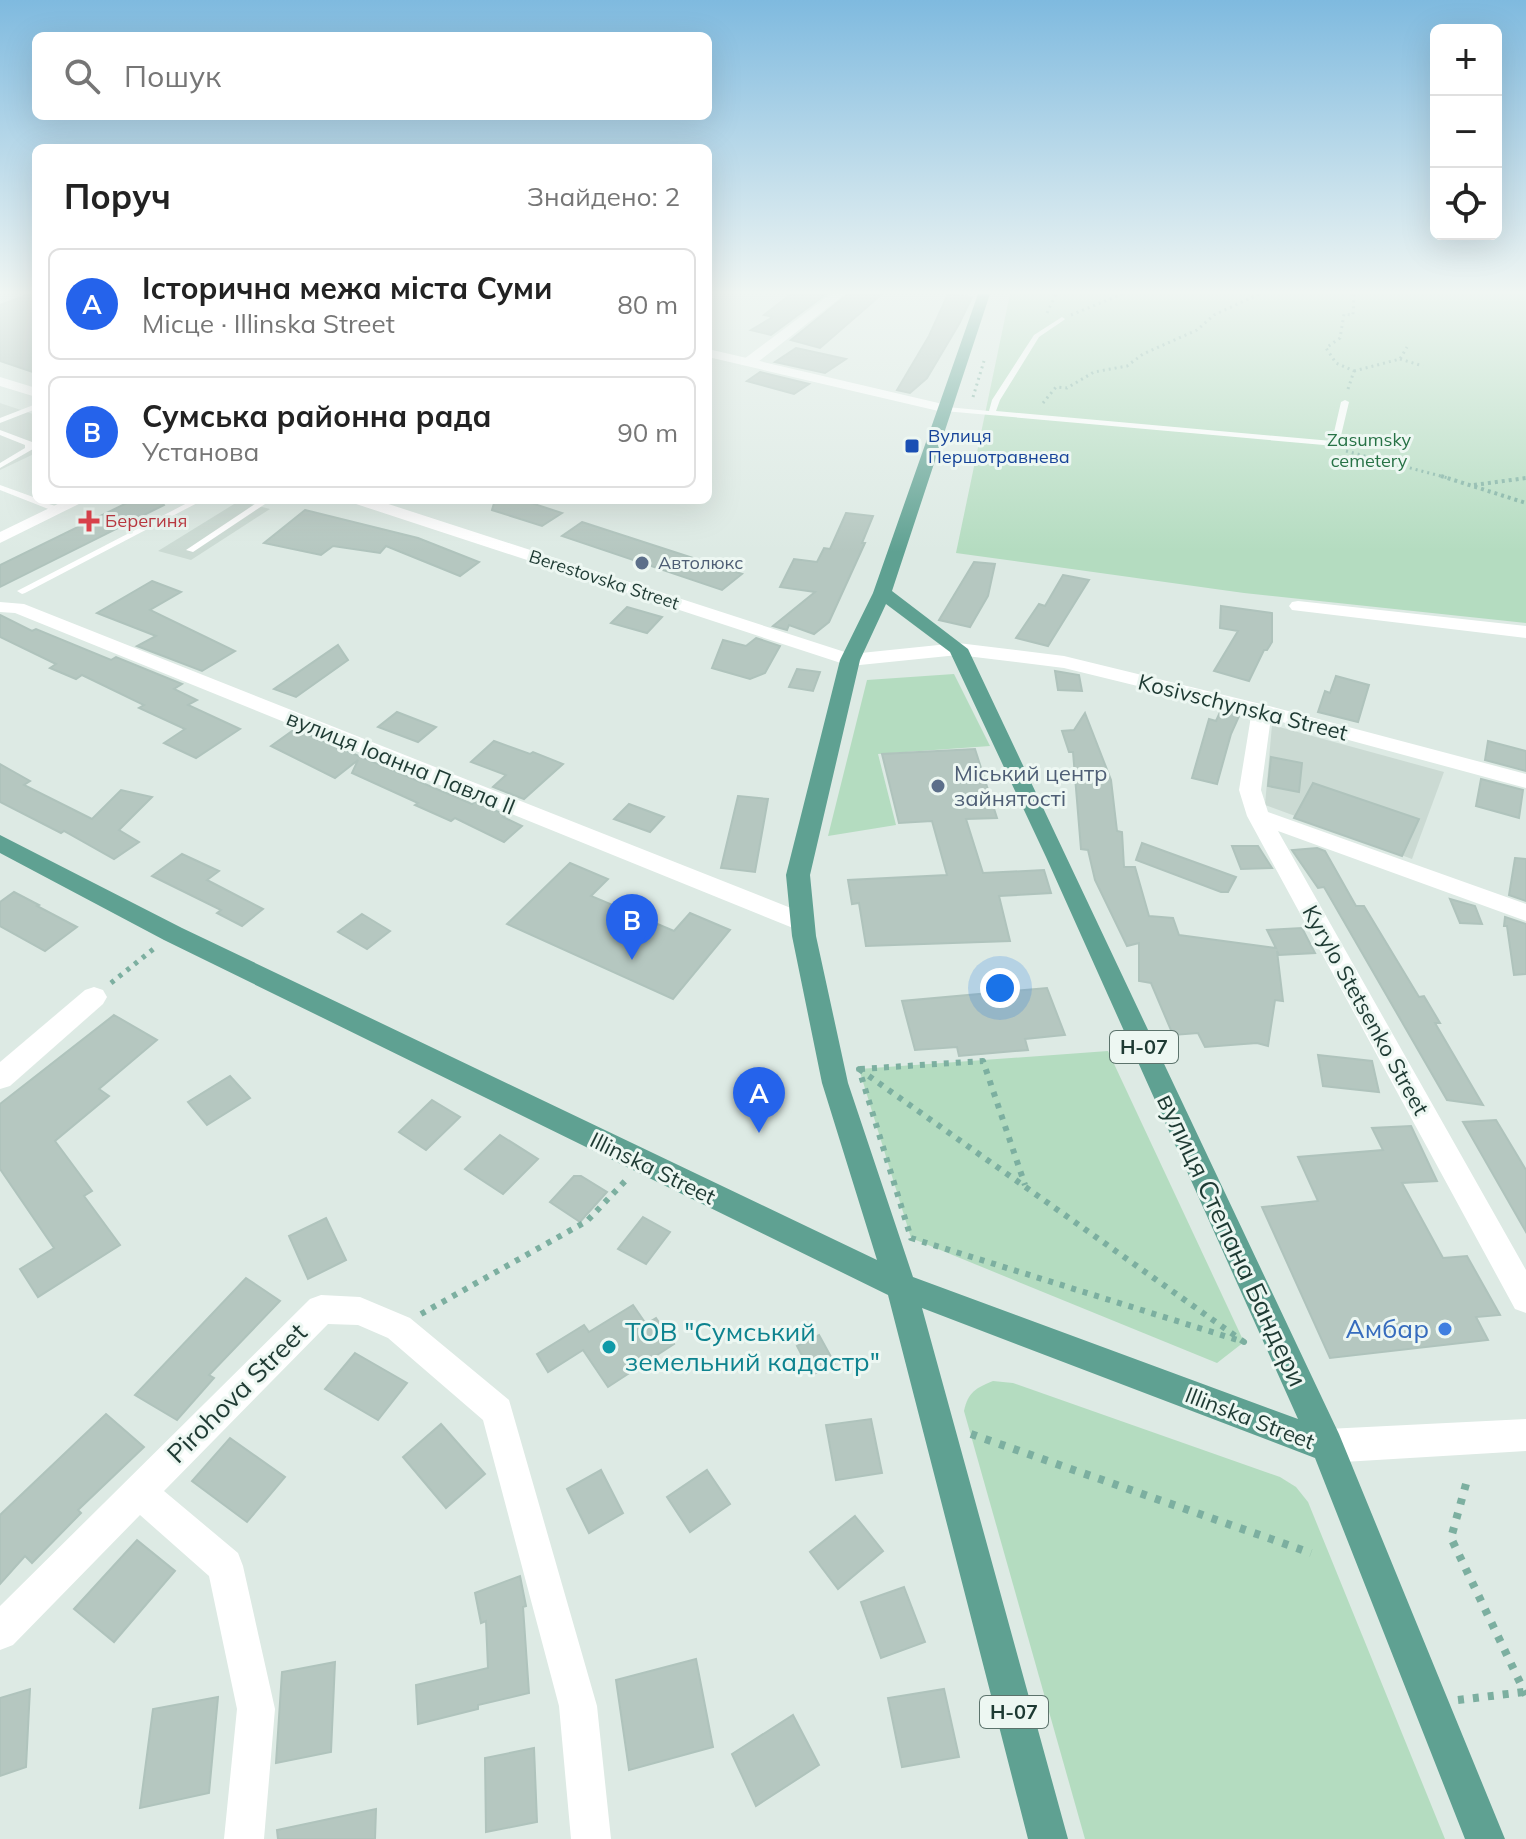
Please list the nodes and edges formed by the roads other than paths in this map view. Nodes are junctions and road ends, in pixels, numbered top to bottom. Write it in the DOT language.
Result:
graph roads {
  1 [pos="824,380"];
  2 [pos="956,380"];
  3 [pos="1009,380"];
  4 [pos="0,381"];
  5 [pos="32,392"];
  6 [pos="1345,402"];
  7 [pos="32,408"];
  8 [pos="947,409"];
  9 [pos="992,413"];
  10 [pos="0,421"];
  11 [pos="0,432"];
  12 [pos="0,466"];
  13 [pos="0,487"];
  14 [pos="32,499"];
  15 [pos="44,504"];
  16 [pos="71,504"];
  17 [pos="191,504"];
  18 [pos="261,504"];
  19 [pos="371,504"];
  20 [pos="59,510"];
  21 [pos="0,538"];
  22 [pos="190,550"];
  23 [pos="22,591"];
  24 [pos="882,593"];
  25 [pos="1298,606"];
  26 [pos="0,607"];
  27 [pos="1526,632"];
  28 [pos="958,649"];
  29 [pos="850,660"];
  30 [pos="1262,710"];
  31 [pos="1526,781"];
  32 [pos="1258,816"];
  33 [pos="0,843"];
  34 [pos="1526,913"];
  35 [pos="802,922"];
  36 [pos="104,989"];
  37 [pos="0,1078"];
  38 [pos="901,1286"];
  39 [pos="1526,1299"];
  40 [pos="1526,1435"];
  41 [pos="1327,1446"];
  42 [pos="139,1492"];
  43 [pos="0,1632"];
  44 [pos="244,1839"];
  45 [pos="591,1839"];
  46 [pos="1048,1839"];
  47 [pos="1485,1839"];
  1 -- 8 [label="street"];
  2 -- 8 [label="main road, Н-07"];
  3 -- 9 [label="lane"];
  4 -- 5 [label="street"];
  6 -- 9 [label="lane"];
  7 -- 10 [label="lane"];
  8 -- 9 [label="lane"];
  8 -- 24 [label="main road, Н-07"];
  11 -- 12 [label="lane"];
  13 -- 14 [label="lane"];
  15 -- 20 [label="lane"];
  16 -- 20 [label="street"];
  17 -- 23 [label="lane"];
  18 -- 22 [label="lane"];
  19 -- 29 [label="street, Berestovska Street"];
  20 -- 21 [label="street"];
  24 -- 28 [label="main road, вулиця Степана Бандери / Н-07"];
  24 -- 29 [label="main road, Н-07"];
  25 -- 27 [label="street"];
  26 -- 35 [label="street, вулиця Іоанна Павла II"];
  28 -- 29 [label="street, Kosivschynska Street"];
  28 -- 30 [label="street, Kosivschynska Street"];
  28 -- 41 [label="main road, вулиця Степана Бандери / Н-07"];
  29 -- 35 [label="main road, Н-07"];
  30 -- 31 [label="street, Kosivschynska Street"];
  30 -- 32 [label="street, Kyrylo Stetsenko Street"];
  32 -- 34 [label="street"];
  32 -- 39 [label="street, Kyrylo Stetsenko Street"];
  33 -- 38 [label="main road, Illinska Street"];
  35 -- 38 [label="main road, Н-07"];
  36 -- 37 [label="street"];
  38 -- 41 [label="main road, Illinska Street"];
  38 -- 46 [label="main road, Н-07"];
  40 -- 41 [label="street"];
  41 -- 47 [label="main road, вулиця Степана Бандери / Н-07"];
  42 -- 43 [label="street, Pirohova Street"];
  42 -- 44 [label="street"];
  42 -- 45 [label="street, Pirohova Street"];
}
